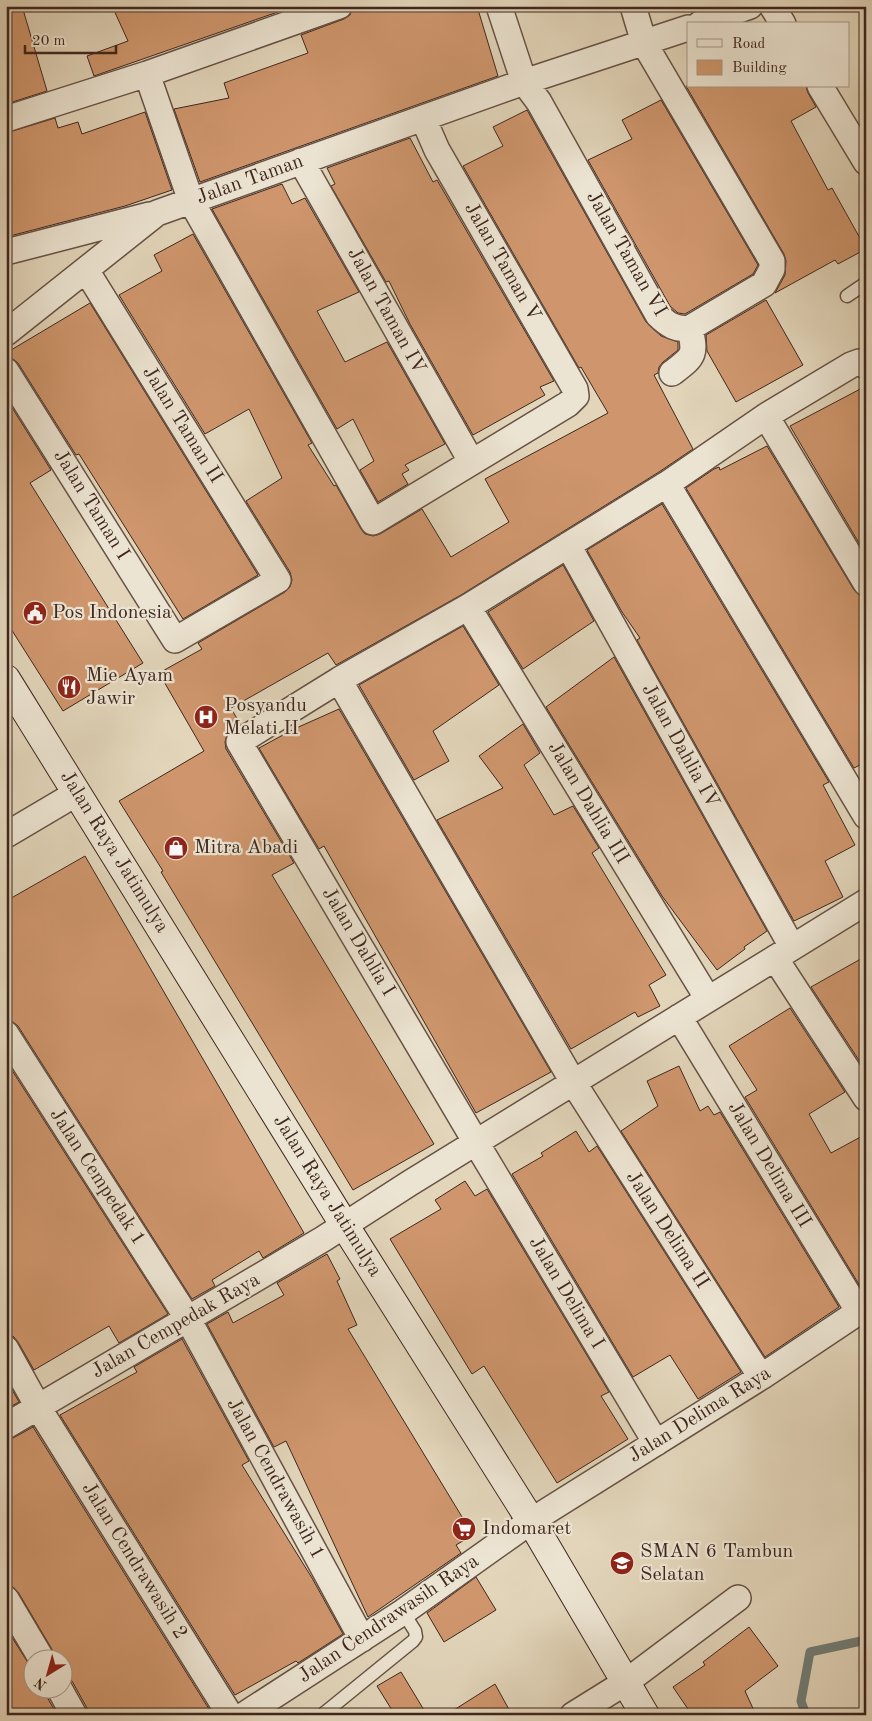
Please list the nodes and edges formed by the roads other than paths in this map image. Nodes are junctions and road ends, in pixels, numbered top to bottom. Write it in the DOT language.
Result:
graph roads {
  1 [pos="339,6"];
  2 [pos="499,6"];
  3 [pos="633,6"];
  4 [pos="750,6"];
  5 [pos="772,6"];
  6 [pos="706,22"];
  7 [pos="782,22"];
  8 [pos="687,28"];
  9 [pos="644,43"];
  10 [pos="146,74"];
  11 [pos="524,82"];
  12 [pos="821,88"];
  13 [pos="423,118"];
  14 [pos="6,119"];
  15 [pos="301,161"];
  16 [pos="866,162"];
  17 [pos="191,201"];
  18 [pos="157,213"];
  19 [pos="6,252"];
  20 [pos="86,270"];
  21 [pos="866,283"];
  22 [pos="846,296"];
  23 [pos="690,328"];
  24 [pos="6,333"];
  25 [pos="866,366"];
  26 [pos="6,371"];
  27 [pos="672,372"];
  28 [pos="766,416"];
  29 [pos="471,462"];
  30 [pos="667,484"];
  31 [pos="568,545"];
  32 [pos="866,583"];
  33 [pos="468,607"];
  34 [pos="175,640"];
  35 [pos="6,679"];
  36 [pos="339,680"];
  37 [pos="77,793"];
  38 [pos="866,816"];
  39 [pos="6,835"];
  40 [pos="866,902"];
  41 [pos="783,953"];
  42 [pos="708,999"];
  43 [pos="679,1017"];
  44 [pos="6,1034"];
  45 [pos="573,1082"];
  46 [pos="866,1098"];
  47 [pos="476,1142"];
  48 [pos="345,1226"];
  49 [pos="862,1309"];
  50 [pos="188,1319"];
  51 [pos="6,1349"];
  52 [pos="761,1377"];
  53 [pos="38,1407"];
  54 [pos="6,1426"];
  55 [pos="656,1443"];
  56 [pos="531,1521"];
  57 [pos="738,1598"];
  58 [pos="6,1599"];
  59 [pos="403,1612"];
  60 [pos="362,1639"];
  61 [pos="35,1648"];
  62 [pos="626,1682"];
  63 [pos="64,1698"];
  64 [pos="74,1715"];
  65 [pos="230,1715"];
  66 [pos="244,1715"];
  67 [pos="322,1715"];
  68 [pos="573,1715"];
  69 [pos="645,1715"];
  1 -- 10 [label="street"];
  2 -- 11 [label="street, Jalan Taman VI"];
  3 -- 9 [label="street"];
  4 -- 6 [label="street"];
  5 -- 7 [label="street"];
  8 -- 9 [label="street, Jalan Taman"];
  9 -- 11 [label="street, Jalan Taman"];
  9 -- 23 [label="street, Jalan Taman VI"];
  10 -- 14 [label="street"];
  10 -- 17 [label="street"];
  11 -- 13 [label="street, Jalan Taman"];
  11 -- 23 [label="street, Jalan Taman VI"];
  12 -- 16 [label="street"];
  13 -- 15 [label="street, Jalan Taman"];
  13 -- 29 [label="street, Jalan Taman V"];
  15 -- 17 [label="street, Jalan Taman"];
  15 -- 29 [label="street, Jalan Taman IV"];
  17 -- 18 [label="street, Jalan Taman"];
  17 -- 29 [label="street"];
  18 -- 19 [label="street"];
  18 -- 20 [label="street, Jalan Taman"];
  20 -- 24 [label="street, Jalan Taman"];
  20 -- 34 [label="street, Jalan Taman II"];
  21 -- 22 [label="lane"];
  23 -- 27 [label="street"];
  25 -- 28 [label="street"];
  26 -- 34 [label="street, Jalan Taman I"];
  28 -- 30 [label="street"];
  28 -- 32 [label="street"];
  30 -- 31 [label="street"];
  30 -- 38 [label="street"];
  31 -- 33 [label="street"];
  31 -- 41 [label="street, Jalan Dahlia IV"];
  33 -- 36 [label="street"];
  33 -- 42 [label="street, Jalan Dahlia III"];
  35 -- 37 [label="main road, Jalan Raya Jatimulya"];
  36 -- 45 [label="street, Jalan Delima II"];
  36 -- 47 [label="street, Jalan Dahlia I"];
  37 -- 39 [label="street"];
  37 -- 48 [label="main road, Jalan Raya Jatimulya"];
  40 -- 41 [label="street, Jalan Cempedak Raya"];
  41 -- 42 [label="street, Jalan Cempedak Raya"];
  41 -- 46 [label="street, Jalan Dahlia IV"];
  42 -- 43 [label="street, Jalan Cempedak Raya"];
  43 -- 45 [label="street, Jalan Cempedak Raya"];
  43 -- 49 [label="street, Jalan Delima III"];
  44 -- 50 [label="street, Jalan Cempedak 1"];
  45 -- 47 [label="street, Jalan Cempedak Raya"];
  45 -- 52 [label="street, Jalan Delima II"];
  47 -- 48 [label="street, Jalan Cempedak Raya"];
  47 -- 55 [label="street, Jalan Delima I"];
  48 -- 50 [label="street, Jalan Cempedak Raya"];
  48 -- 56 [label="main road, Jalan Raya Jatimulya"];
  49 -- 52 [label="street, Jalan Delima Raya"];
  50 -- 53 [label="street, Jalan Cempedak Raya"];
  50 -- 60 [label="street, Jalan Cendrawasih 1"];
  51 -- 53 [label="street, Jalan Cendrawasih 2"];
  52 -- 55 [label="street, Jalan Delima Raya"];
  53 -- 54 [label="street, Jalan Cempedak Raya"];
  53 -- 65 [label="street, Jalan Cendrawasih 2"];
  55 -- 56 [label="street, Jalan Delima Raya"];
  56 -- 59 [label="street, Jalan Cendrawasih Raya"];
  56 -- 62 [label="main road, Jalan Raya Jatimulya"];
  57 -- 62 [label="street"];
  58 -- 61 [label="street"];
  59 -- 60 [label="street, Jalan Cendrawasih Raya"];
  59 -- 67 [label="lane"];
  60 -- 66 [label="street, Jalan Cendrawasih Raya"];
  62 -- 68 [label="street"];
  62 -- 69 [label="main road, Jalan Raya Jatimulya"];
  63 -- 64 [label="street"];
}
